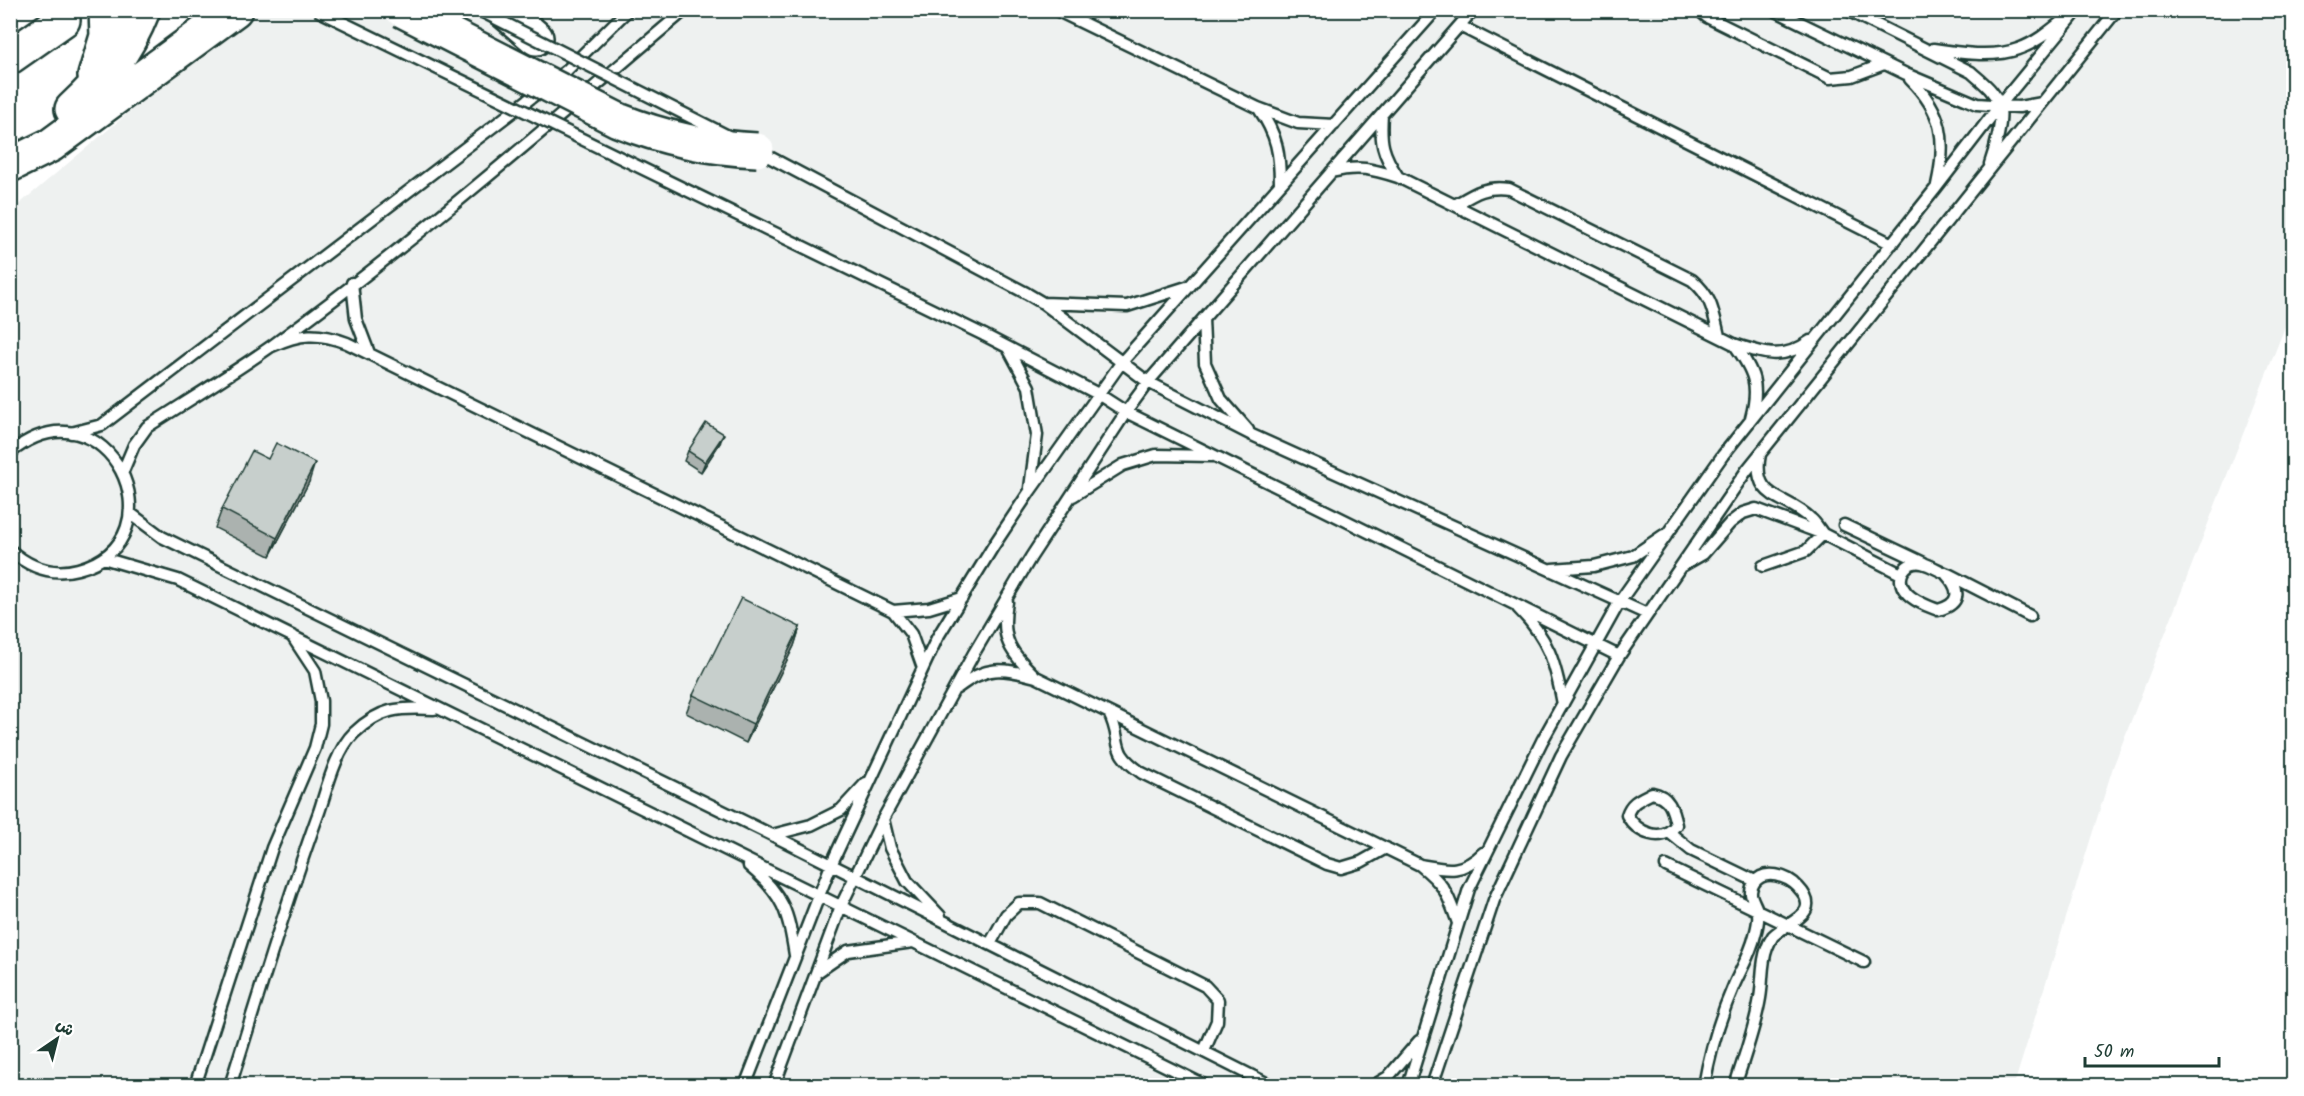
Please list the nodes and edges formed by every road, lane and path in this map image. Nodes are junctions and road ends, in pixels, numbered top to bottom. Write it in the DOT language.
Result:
graph roads {
  1 [pos="106,10"];
  2 [pos="143,10"];
  3 [pos="235,10"];
  4 [pos="317,10"];
  5 [pos="402,10"];
  6 [pos="479,10"];
  7 [pos="503,10"];
  8 [pos="628,10"];
  9 [pos="685,10"];
  10 [pos="1056,10"];
  11 [pos="1436,10"];
  12 [pos="1473,10"];
  13 [pos="1699,10"];
  14 [pos="1774,10"];
  15 [pos="1847,10"];
  16 [pos="2077,10"];
  17 [pos="2117,10"];
  18 [pos="63,20"];
  19 [pos="1460,26"];
  20 [pos="536,38"];
  21 [pos="1922,48"];
  22 [pos="10,57"];
  23 [pos="1884,64"];
  24 [pos="1906,74"];
  25 [pos="85,97"];
  26 [pos="2043,103"];
  27 [pos="2000,105"];
  28 [pos="1258,108"];
  29 [pos="1382,114"];
  30 [pos="1334,125"];
  31 [pos="756,150"];
  32 [pos="10,154"];
  33 [pos="10,165"];
  34 [pos="1988,171"];
  35 [pos="1331,172"];
  36 [pos="1398,177"];
  37 [pos="1280,184"];
  38 [pos="1936,188"];
  39 [pos="1455,206"];
  40 [pos="1892,244"];
  41 [pos="352,284"];
  42 [pos="1190,286"];
  43 [pos="1043,303"];
  44 [pos="1203,319"];
  45 [pos="1821,333"];
  46 [pos="1719,336"];
  47 [pos="1734,344"];
  48 [pos="272,346"];
  49 [pos="1008,348"];
  50 [pos="369,353"];
  51 [pos="1121,363"];
  52 [pos="1148,382"];
  53 [pos="1098,394"];
  54 [pos="1126,412"];
  55 [pos="1750,422"];
  56 [pos="71,433"];
  57 [pos="1252,435"];
  58 [pos="10,453"];
  59 [pos="1760,453"];
  60 [pos="1217,456"];
  61 [pos="123,471"];
  62 [pos="1030,491"];
  63 [pos="1070,498"];
  64 [pos="130,513"];
  65 [pos="1844,525"];
  66 [pos="1671,529"];
  67 [pos="1823,534"];
  68 [pos="10,550"];
  69 [pos="103,558"];
  70 [pos="16,561"];
  71 [pos="1926,564"];
  72 [pos="1763,566"];
  73 [pos="1679,568"];
  74 [pos="1550,569"];
  75 [pos="1901,574"];
  76 [pos="1946,574"];
  77 [pos="1008,596"];
  78 [pos="962,598"];
  79 [pos="1620,601"];
  80 [pos="1511,602"];
  81 [pos="893,611"];
  82 [pos="1647,614"];
  83 [pos="2030,616"];
  84 [pos="292,636"];
  85 [pos="1597,644"];
  86 [pos="1619,656"];
  87 [pos="923,668"];
  88 [pos="1036,677"];
  89 [pos="952,692"];
  90 [pos="1563,704"];
  91 [pos="439,709"];
  92 [pos="1109,712"];
  93 [pos="873,776"];
  94 [pos="883,819"];
  95 [pos="1670,833"];
  96 [pos="772,835"];
  97 [pos="1490,846"];
  98 [pos="1386,848"];
  99 [pos="735,854"];
  100 [pos="831,865"];
  101 [pos="1420,865"];
  102 [pos="1666,866"];
  103 [pos="854,876"];
  104 [pos="1755,881"];
  105 [pos="818,895"];
  106 [pos="841,906"];
  107 [pos="1758,911"];
  108 [pos="944,921"];
  109 [pos="1458,924"];
  110 [pos="1790,925"];
  111 [pos="914,942"];
  112 [pos="990,944"];
  113 [pos="795,955"];
  114 [pos="1864,962"];
  115 [pos="816,973"];
  116 [pos="1423,1036"];
  117 [pos="1204,1051"];
  118 [pos="1437,1073"];
  119 [pos="195,1086"];
  120 [pos="230,1086"];
  121 [pos="745,1086"];
  122 [pos="774,1086"];
  123 [pos="1206,1086"];
  124 [pos="1272,1086"];
  125 [pos="1373,1086"];
  126 [pos="1407,1086"];
  127 [pos="1432,1086"];
  128 [pos="1437,1086"];
  129 [pos="1704,1086"];
  130 [pos="1735,1086"];
  1 -- 25 [label="highway"];
  2 -- 25 [label="highway"];
  3 -- 33 [label="highway"];
  4 -- 49 [label="lane, bridge"];
  5 -- 31 [label="highway, bridge"];
  6 -- 20 [label="lane, bridge"];
  7 -- 20 [label="highway, bridge"];
  8 -- 56 [label="lane"];
  9 -- 41 [label="lane"];
  10 -- 28 [label="lane"];
  11 -- 30 [label="lane"];
  12 -- 19 [label="lane"];
  13 -- 23 [label="lane"];
  14 -- 23 [label="lane"];
  15 -- 21 [label="lane"];
  16 -- 21 [label="lane"];
  16 -- 27 [label="lane"];
  17 -- 26 [label="lane"];
  18 -- 22 [label="highway"];
  19 -- 29 [label="lane"];
  19 -- 40 [label="lane"];
  20 -- 31 [label="lane, bridge"];
  21 -- 27 [label="lane"];
  23 -- 24 [label="lane"];
  24 -- 27 [label="lane"];
  24 -- 38 [label="lane"];
  25 -- 32 [label="highway"];
  26 -- 27 [label="lane"];
  26 -- 34 [label="lane"];
  27 -- 34 [label="lane"];
  27 -- 38 [label="lane"];
  28 -- 30 [label="lane"];
  28 -- 37 [label="lane"];
  29 -- 35 [label="lane"];
  29 -- 36 [label="lane"];
  30 -- 37 [label="lane"];
  31 -- 43 [label="lane, bridge"];
  34 -- 59 [label="lane"];
  35 -- 36 [label="lane"];
  35 -- 44 [label="lane"];
  36 -- 39 [label="lane"];
  37 -- 42 [label="lane"];
  38 -- 40 [label="lane"];
  39 -- 46 [label="lane"];
  39 -- 46 [label="lane"];
  40 -- 45 [label="lane"];
  41 -- 48 [label="lane"];
  41 -- 50 [label="lane"];
  42 -- 43 [label="lane"];
  42 -- 51 [label="lane"];
  43 -- 51 [label="lane"];
  44 -- 52 [label="lane"];
  44 -- 57 [label="lane"];
  45 -- 47 [label="lane"];
  45 -- 55 [label="lane"];
  46 -- 47 [label="lane"];
  47 -- 55 [label="lane"];
  48 -- 50 [label="lane"];
  48 -- 61 [label="lane"];
  49 -- 53 [label="lane"];
  49 -- 62 [label="lane"];
  50 -- 81 [label="lane"];
  51 -- 52 [label="lane"];
  51 -- 53 [label="lane"];
  52 -- 54 [label="lane"];
  52 -- 57 [label="lane"];
  53 -- 54 [label="lane"];
  53 -- 62 [label="lane"];
  54 -- 60 [label="lane"];
  54 -- 63 [label="lane"];
  55 -- 66 [label="lane"];
  56 -- 58 [label="lane"];
  56 -- 61 [label="lane"];
  57 -- 74 [label="lane"];
  59 -- 67 [label="lane"];
  59 -- 73 [label="lane"];
  60 -- 63 [label="lane"];
  60 -- 80 [label="lane"];
  61 -- 64 [label="lane"];
  62 -- 78 [label="lane"];
  63 -- 77 [label="lane"];
  64 -- 69 [label="lane"];
  64 -- 96 [label="lane"];
  65 -- 71 [label="lane"];
  66 -- 74 [label="lane"];
  66 -- 79 [label="lane"];
  67 -- 72 [label="lane"];
  67 -- 73 [label="lane"];
  67 -- 75 [label="lane"];
  68 -- 70 [label="lane"];
  69 -- 70 [label="lane"];
  69 -- 84 [label="lane"];
  71 -- 75 [label="lane"];
  71 -- 76 [label="lane"];
  73 -- 82 [label="lane"];
  74 -- 79 [label="lane"];
  75 -- 76 [label="lane"];
  76 -- 83 [label="lane"];
  77 -- 88 [label="lane"];
  77 -- 89 [label="lane"];
  78 -- 81 [label="lane"];
  78 -- 87 [label="lane"];
  79 -- 82 [label="lane"];
  79 -- 85 [label="lane"];
  80 -- 85 [label="lane"];
  80 -- 90 [label="lane"];
  81 -- 87 [label="lane"];
  82 -- 86 [label="lane"];
  84 -- 91 [label="lane"];
  84 -- 119 [label="lane"];
  85 -- 86 [label="lane"];
  85 -- 90 [label="lane"];
  86 -- 118 [label="lane"];
  87 -- 93 [label="lane"];
  88 -- 89 [label="lane"];
  88 -- 92 [label="lane"];
  89 -- 94 [label="lane"];
  90 -- 97 [label="lane"];
  91 -- 99 [label="lane"];
  91 -- 120 [label="lane"];
  92 -- 98 [label="lane"];
  92 -- 98 [label="lane"];
  93 -- 96 [label="lane"];
  93 -- 100 [label="lane"];
  94 -- 103 [label="lane"];
  94 -- 108 [label="lane"];
  95 -- 95 [label="lane"];
  95 -- 104 [label="lane"];
  96 -- 100 [label="lane"];
  97 -- 101 [label="lane"];
  97 -- 109 [label="lane"];
  98 -- 101 [label="lane"];
  99 -- 105 [label="lane"];
  99 -- 113 [label="lane"];
  100 -- 103 [label="lane"];
  100 -- 105 [label="lane"];
  101 -- 109 [label="lane"];
  102 -- 107 [label="lane"];
  103 -- 106 [label="lane"];
  103 -- 108 [label="lane"];
  104 -- 107 [label="lane"];
  104 -- 110 [label="lane"];
  105 -- 106 [label="lane"];
  105 -- 113 [label="lane"];
  106 -- 111 [label="lane"];
  106 -- 115 [label="lane"];
  107 -- 110 [label="lane"];
  107 -- 129 [label="lane"];
  108 -- 112 [label="lane"];
  109 -- 116 [label="lane"];
  110 -- 114 [label="lane"];
  110 -- 130 [label="lane"];
  111 -- 115 [label="lane"];
  111 -- 123 [label="lane"];
  112 -- 117 [label="lane"];
  112 -- 117 [label="lane"];
  113 -- 121 [label="lane"];
  115 -- 122 [label="lane"];
  116 -- 125 [label="lane"];
  116 -- 126 [label="lane"];
  117 -- 124 [label="lane"];
  118 -- 127 [label="lane"];
  118 -- 128 [label="lane"];
}
